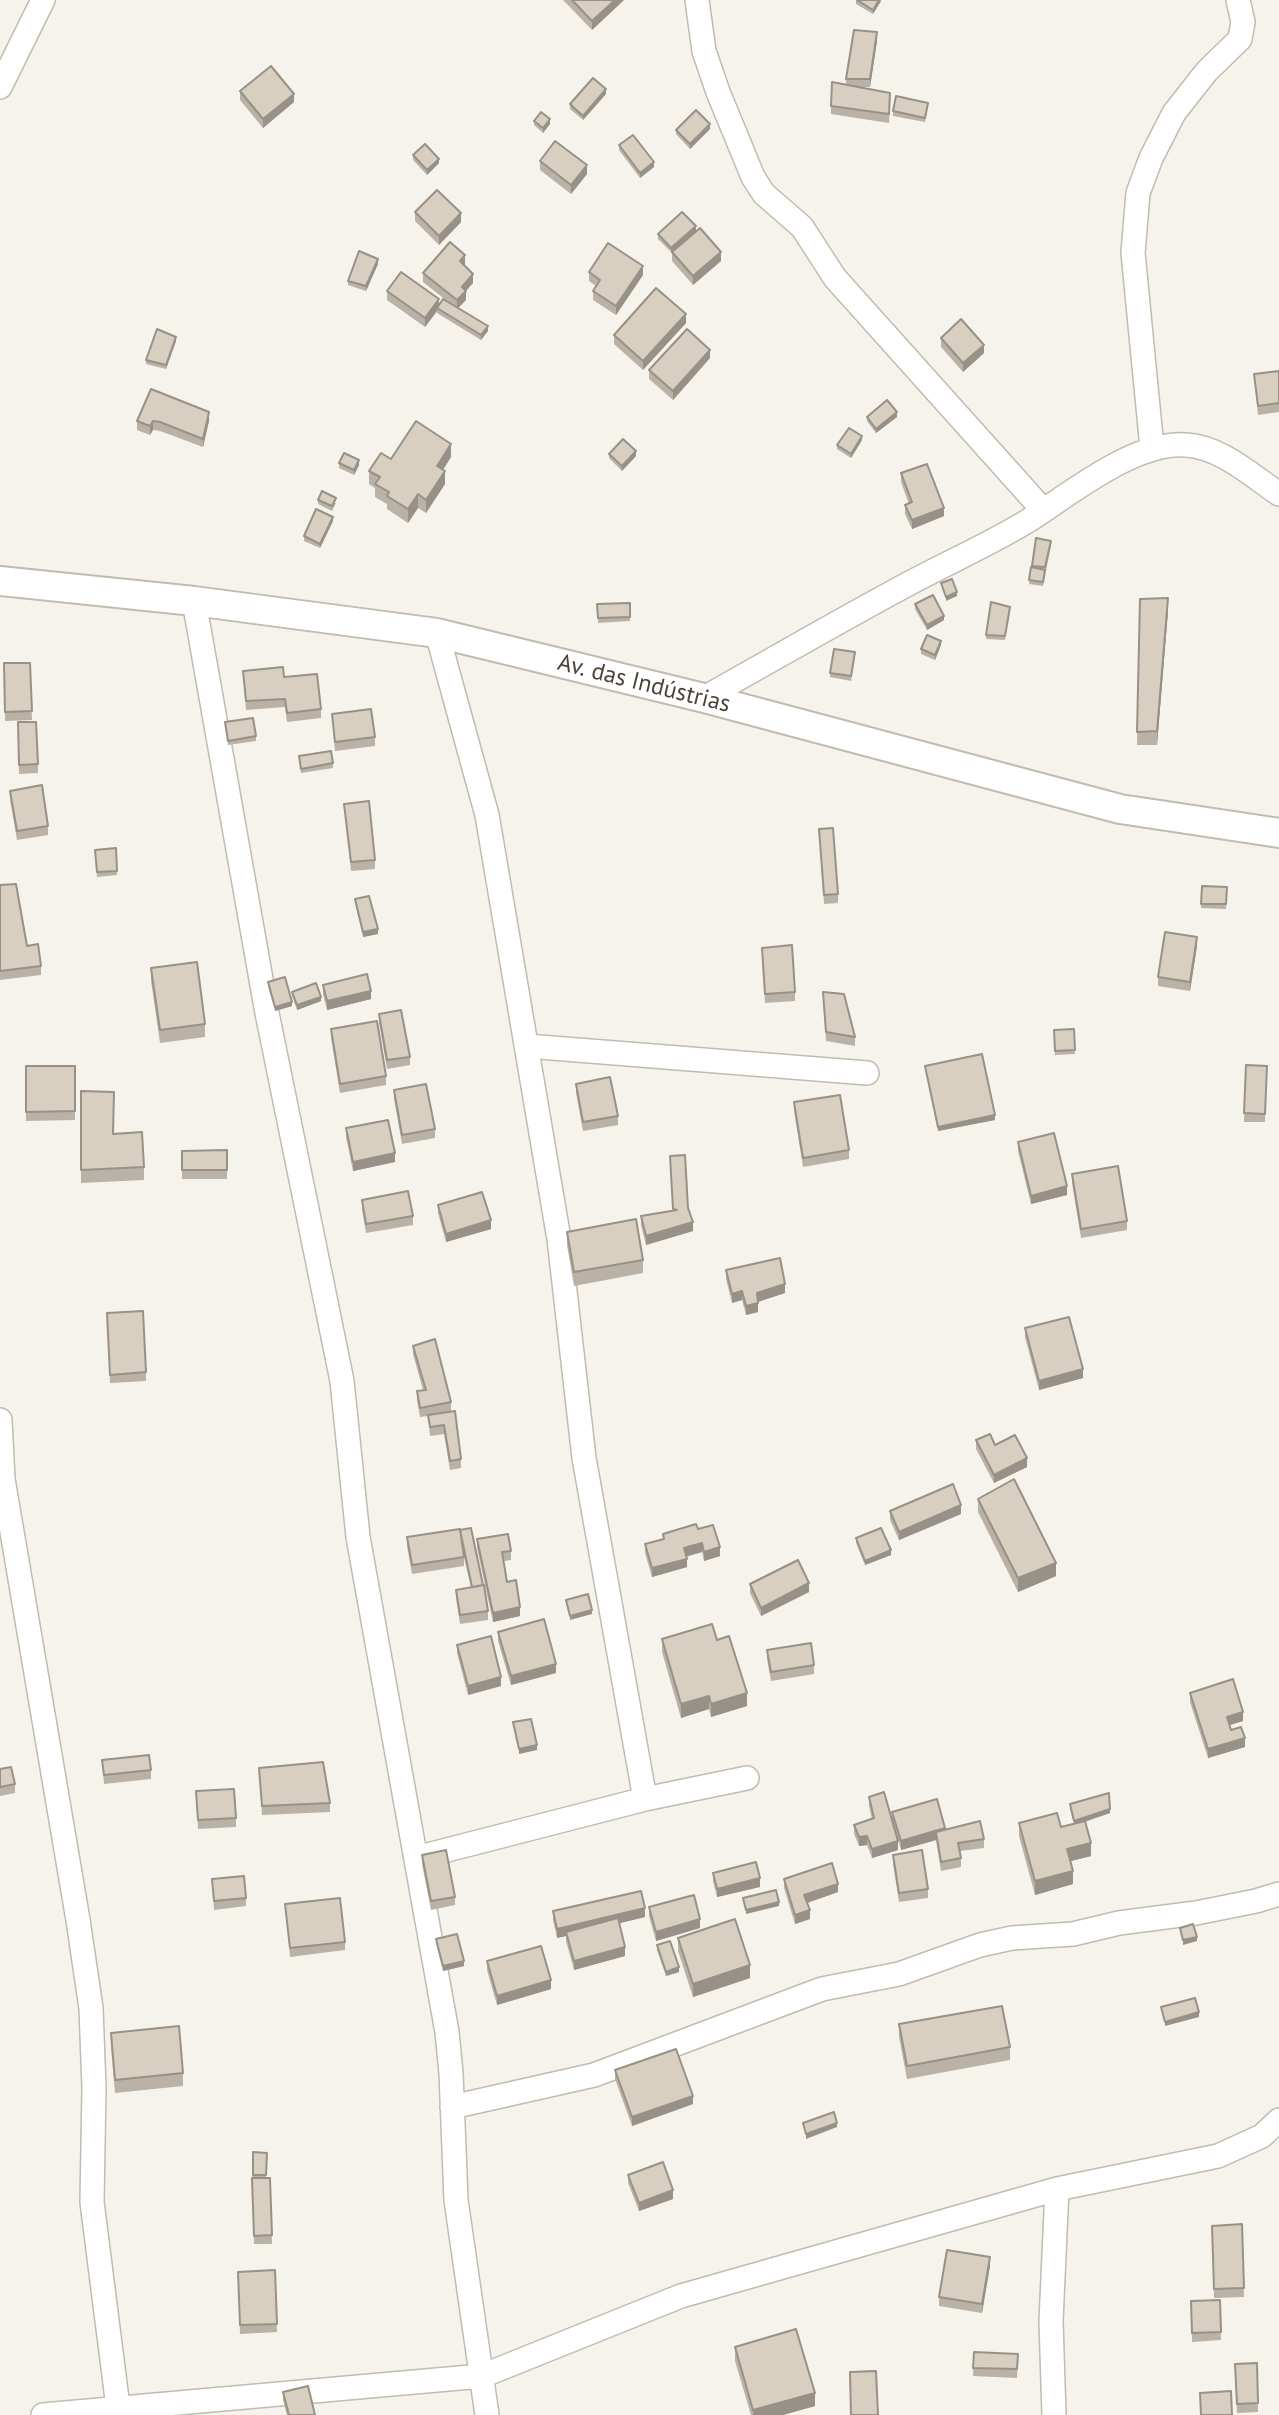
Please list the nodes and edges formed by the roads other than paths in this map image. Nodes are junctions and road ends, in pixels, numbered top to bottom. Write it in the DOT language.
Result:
graph roads {
  1 [pos="43,0"];
  2 [pos="1238,0"];
  3 [pos="700,3"];
  4 [pos="0,87"];
  5 [pos="1152,448"];
  6 [pos="1279,494"];
  7 [pos="1043,510"];
  8 [pos="0,581"];
  9 [pos="194,601"];
  10 [pos="437,633"];
  11 [pos="704,698"];
  12 [pos="1279,833"];
  13 [pos="527,1046"];
  14 [pos="867,1073"];
  15 [pos="0,1420"];
  16 [pos="747,1778"];
  17 [pos="645,1799"];
  18 [pos="416,1858"];
  19 [pos="1279,1894"];
  20 [pos="452,2107"];
  21 [pos="1279,2120"];
  22 [pos="1057,2189"];
  23 [pos="482,2376"];
  24 [pos="118,2411"];
  25 [pos="43,2415"];
  26 [pos="488,2415"];
  27 [pos="1054,2415"];
  1 -- 4 [label="street"];
  2 -- 5 [label="street"];
  3 -- 7 [label="street"];
  5 -- 6 [label="street"];
  5 -- 7 [label="street"];
  7 -- 11 [label="street"];
  8 -- 9 [label="street, Av. das Indústrias"];
  9 -- 10 [label="street, Av. das Indústrias"];
  9 -- 18 [label="street"];
  10 -- 11 [label="street, Av. das Indústrias"];
  10 -- 13 [label="street"];
  11 -- 12 [label="street, Av. das Indústrias"];
  13 -- 14 [label="street"];
  13 -- 17 [label="street"];
  15 -- 24 [label="street"];
  16 -- 17 [label="street"];
  17 -- 18 [label="street"];
  18 -- 20 [label="street"];
  19 -- 20 [label="street"];
  20 -- 23 [label="street"];
  21 -- 22 [label="street"];
  22 -- 23 [label="street"];
  22 -- 27 [label="street"];
  23 -- 24 [label="street"];
  23 -- 26 [label="street"];
  24 -- 25 [label="street"];
}
